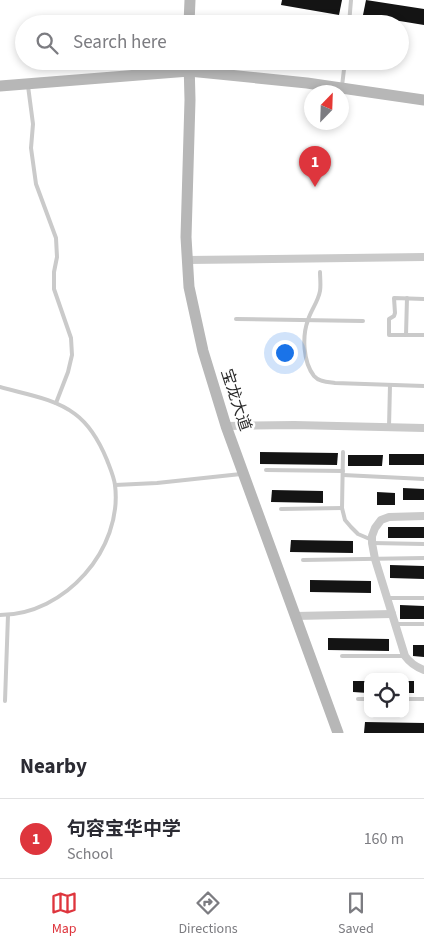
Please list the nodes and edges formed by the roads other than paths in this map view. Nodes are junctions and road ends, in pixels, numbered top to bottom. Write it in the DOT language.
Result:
graph roads {
  1 [pos="190,0"];
  2 [pos="351,0"];
  3 [pos="190,15"];
  4 [pos="350,15"];
  5 [pos="153,70"];
  6 [pos="189,70"];
  7 [pos="217,70"];
  8 [pos="344,70"];
  9 [pos="28,84"];
  10 [pos="321,85"];
  11 [pos="342,85"];
  12 [pos="0,86"];
  13 [pos="349,89"];
  14 [pos="424,100"];
  15 [pos="424,257"];
  16 [pos="187,260"];
  17 [pos="320,272"];
  18 [pos="407,298"];
  19 [pos="424,299"];
  20 [pos="236,319"];
  21 [pos="308,320"];
  22 [pos="363,321"];
  23 [pos="406,335"];
  24 [pos="424,335"];
  25 [pos="390,385"];
  26 [pos="424,386"];
  27 [pos="0,387"];
  28 [pos="56,403"];
  29 [pos="226,426"];
  30 [pos="389,427"];
  31 [pos="424,428"];
  32 [pos="343,452"];
  33 [pos="266,470"];
  34 [pos="343,473"];
  35 [pos="243,474"];
  36 [pos="424,479"];
  37 [pos="115,485"];
  38 [pos="342,508"];
  39 [pos="281,509"];
  40 [pos="424,516"];
  41 [pos="372,542"];
  42 [pos="424,544"];
  43 [pos="424,558"];
  44 [pos="375,559"];
  45 [pos="302,560"];
  46 [pos="387,598"];
  47 [pos="424,598"];
  48 [pos="392,614"];
  49 [pos="0,615"];
  50 [pos="8,615"];
  51 [pos="295,616"];
  52 [pos="394,624"];
  53 [pos="424,624"];
  54 [pos="342,656"];
  55 [pos="405,656"];
  56 [pos="424,670"];
  57 [pos="358,699"];
  58 [pos="364,699"];
  59 [pos="409,699"];
  60 [pos="424,699"];
  61 [pos="5,701"];
  62 [pos="338,733"];
  1 -- 3 [label="street"];
  2 -- 4 [label="lane"];
  5 -- 9 [label="street"];
  6 -- 16 [label="street, 宝龙大道"];
  7 -- 10 [label="street"];
  8 -- 11 [label="lane"];
  9 -- 12 [label="street"];
  9 -- 28 [label="lane"];
  13 -- 14 [label="street"];
  15 -- 16 [label="street"];
  16 -- 29 [label="street, 宝龙大道"];
  17 -- 21 [label="lane"];
  18 -- 19 [label="lane"];
  18 -- 23 [label="lane"];
  18 -- 23 [label="lane"];
  20 -- 21 [label="lane"];
  21 -- 22 [label="lane"];
  21 -- 25 [label="lane"];
  23 -- 24 [label="lane"];
  25 -- 26 [label="lane"];
  25 -- 30 [label="lane"];
  27 -- 28 [label="lane"];
  28 -- 37 [label="lane"];
  29 -- 30 [label="street"];
  29 -- 35 [label="street, 宝龙大道"];
  30 -- 31 [label="street"];
  32 -- 34 [label="lane"];
  33 -- 34 [label="lane"];
  34 -- 36 [label="lane"];
  34 -- 38 [label="lane"];
  35 -- 37 [label="lane"];
  35 -- 51 [label="street, 宝龙大道"];
  37 -- 50 [label="lane"];
  38 -- 39 [label="lane"];
  38 -- 41 [label="lane"];
  40 -- 41 [label="street"];
  41 -- 42 [label="lane"];
  41 -- 44 [label="street"];
  43 -- 44 [label="lane"];
  44 -- 45 [label="lane"];
  44 -- 46 [label="street"];
  46 -- 47 [label="lane"];
  46 -- 48 [label="street"];
  48 -- 51 [label="street"];
  48 -- 52 [label="street"];
  49 -- 50 [label="lane"];
  50 -- 61 [label="lane"];
  51 -- 62 [label="street, 宝龙大道"];
  52 -- 53 [label="lane"];
  52 -- 55 [label="street"];
  54 -- 55 [label="lane"];
  55 -- 56 [label="street"];
  57 -- 58 [label="lane"];
  59 -- 60 [label="lane"];
}
